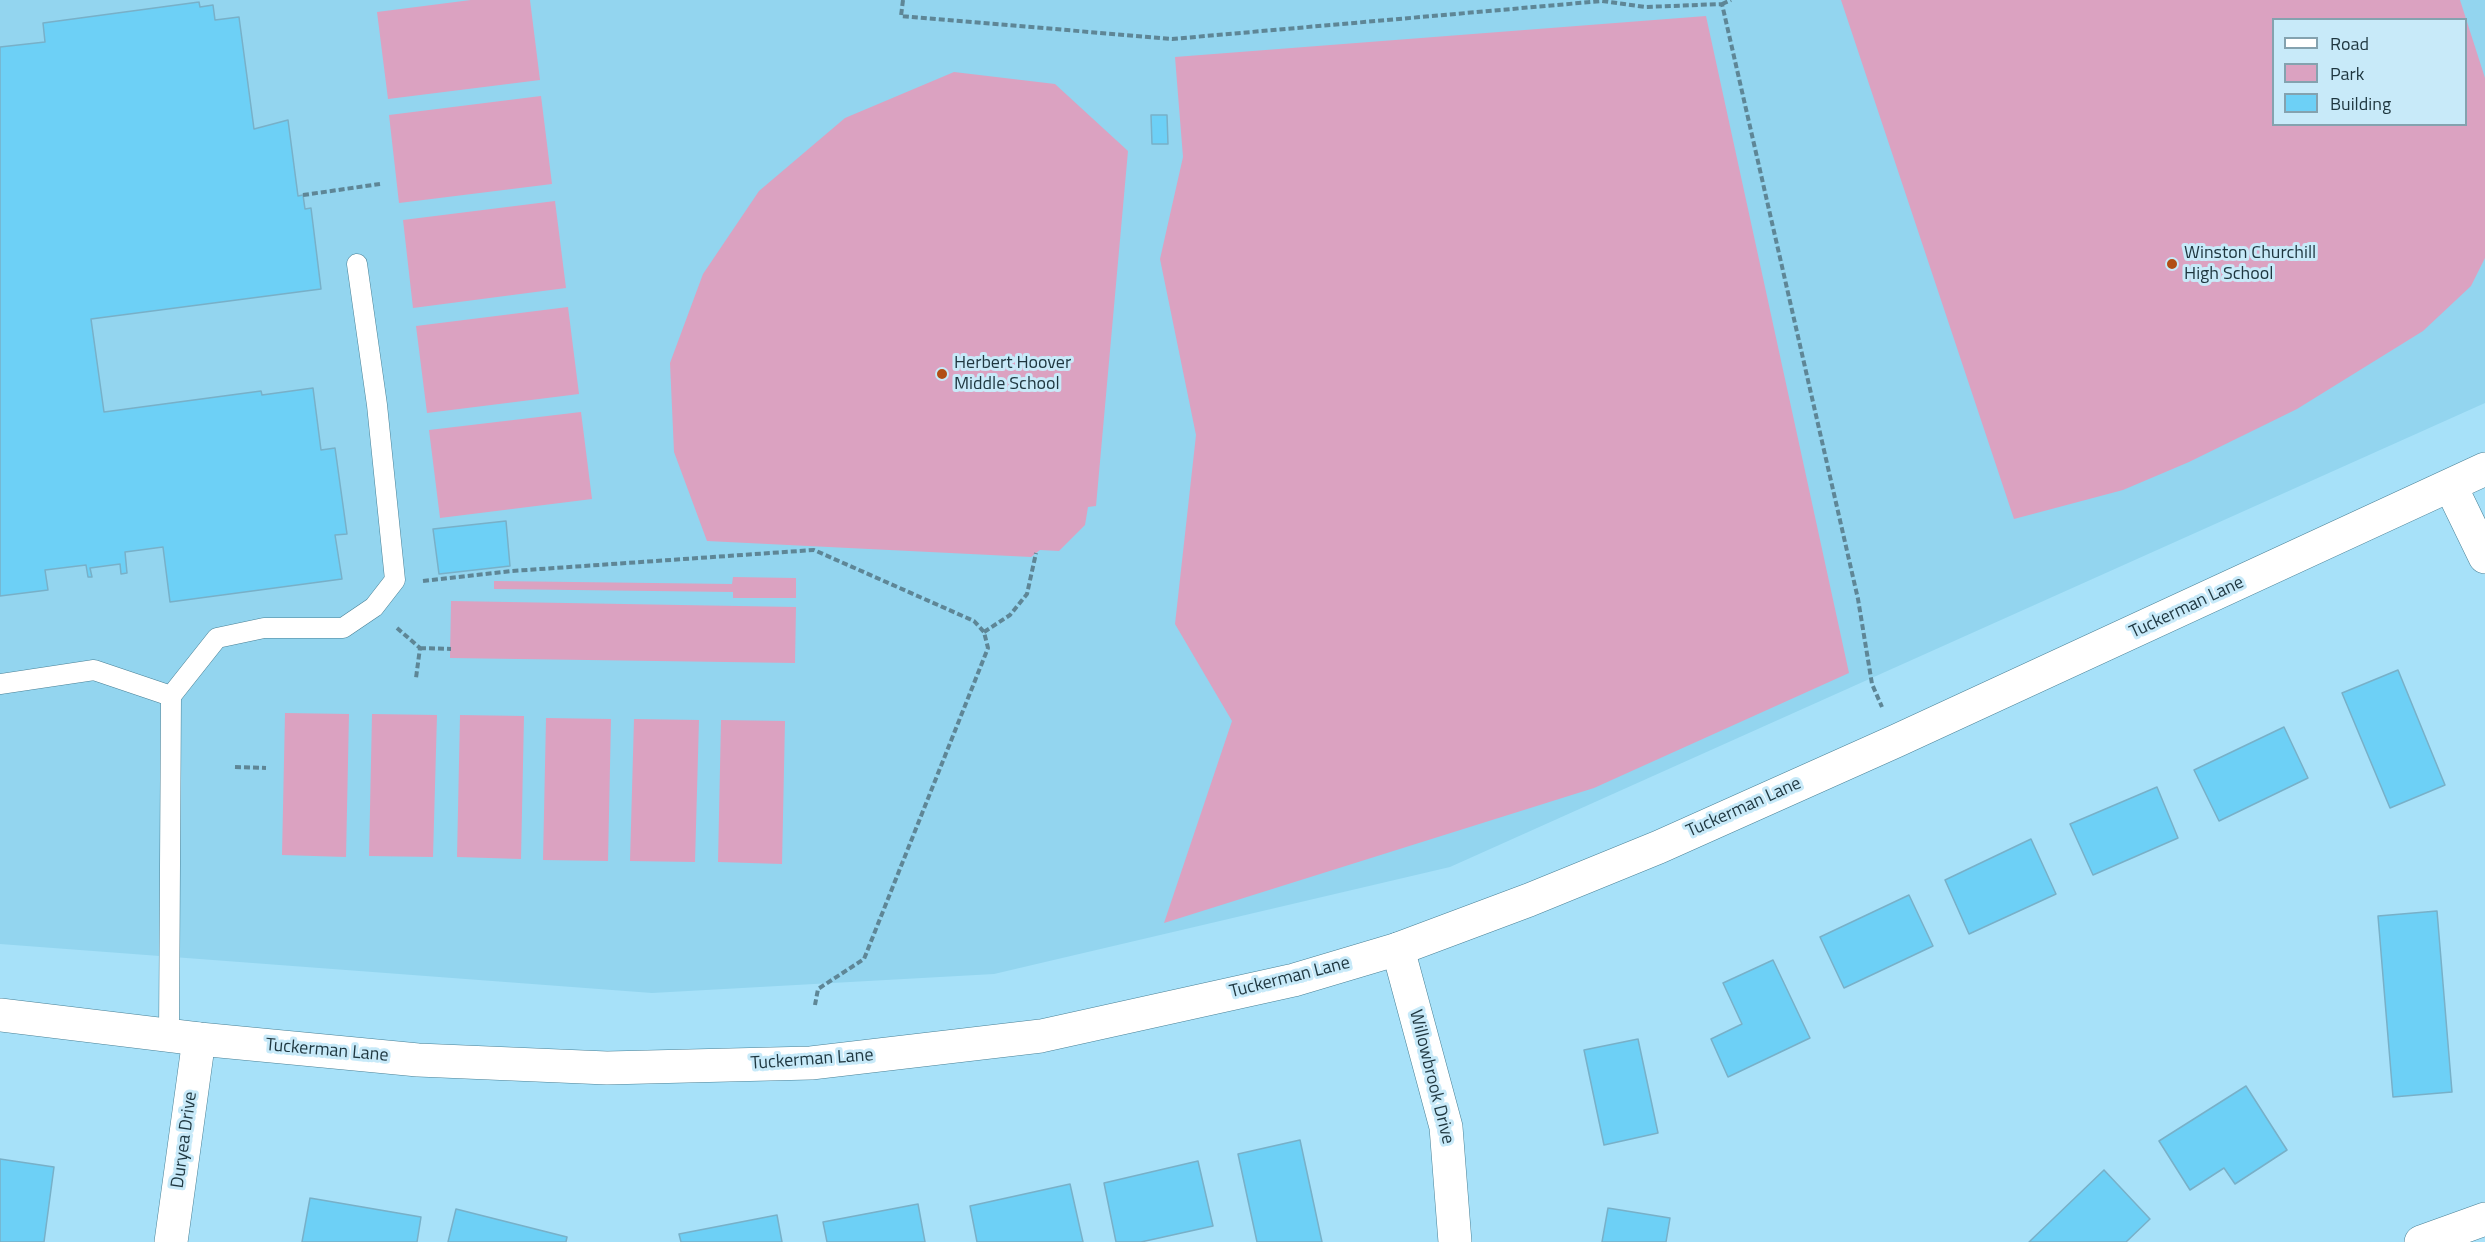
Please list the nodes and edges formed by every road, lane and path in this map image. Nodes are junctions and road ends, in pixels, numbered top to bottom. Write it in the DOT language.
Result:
graph roads {
  1 [pos="903,0"];
  2 [pos="1731,0"];
  3 [pos="1722,4"];
  4 [pos="380,184"];
  5 [pos="303,195"];
  6 [pos="357,264"];
  7 [pos="2485,469"];
  8 [pos="2451,487"];
  9 [pos="1036,553"];
  10 [pos="2485,557"];
  11 [pos="424,581"];
  12 [pos="392,623"];
  13 [pos="984,632"];
  14 [pos="420,648"];
  15 [pos="451,649"];
  16 [pos="416,678"];
  17 [pos="0,684"];
  18 [pos="171,696"];
  19 [pos="1896,741"];
  20 [pos="235,767"];
  21 [pos="266,768"];
  22 [pos="1398,948"];
  23 [pos="815,1005"];
  24 [pos="0,1015"];
  25 [pos="184,1037"];
  26 [pos="2485,1219"];
  27 [pos="171,1242"];
  28 [pos="1455,1242"];
  29 [pos="2421,1242"];
  1 -- 3 [label="path"];
  2 -- 3 [label="path"];
  3 -- 19 [label="path"];
  4 -- 5 [label="path"];
  6 -- 18 [label="lane"];
  7 -- 8 [label="main road, Tuckerman Lane"];
  8 -- 10 [label="main road"];
  8 -- 19 [label="main road, Tuckerman Lane"];
  9 -- 13 [label="path"];
  11 -- 13 [label="path"];
  12 -- 14 [label="path"];
  13 -- 23 [label="path"];
  14 -- 15 [label="path"];
  14 -- 16 [label="path"];
  17 -- 18 [label="lane"];
  18 -- 25 [label="lane"];
  19 -- 22 [label="main road, Tuckerman Lane"];
  20 -- 21 [label="path"];
  22 -- 25 [label="main road, Tuckerman Lane"];
  22 -- 28 [label="main road, Willowbrook Drive"];
  24 -- 25 [label="main road, Tuckerman Lane"];
  25 -- 27 [label="main road, Duryea Drive"];
  26 -- 29 [label="main road"];
}
